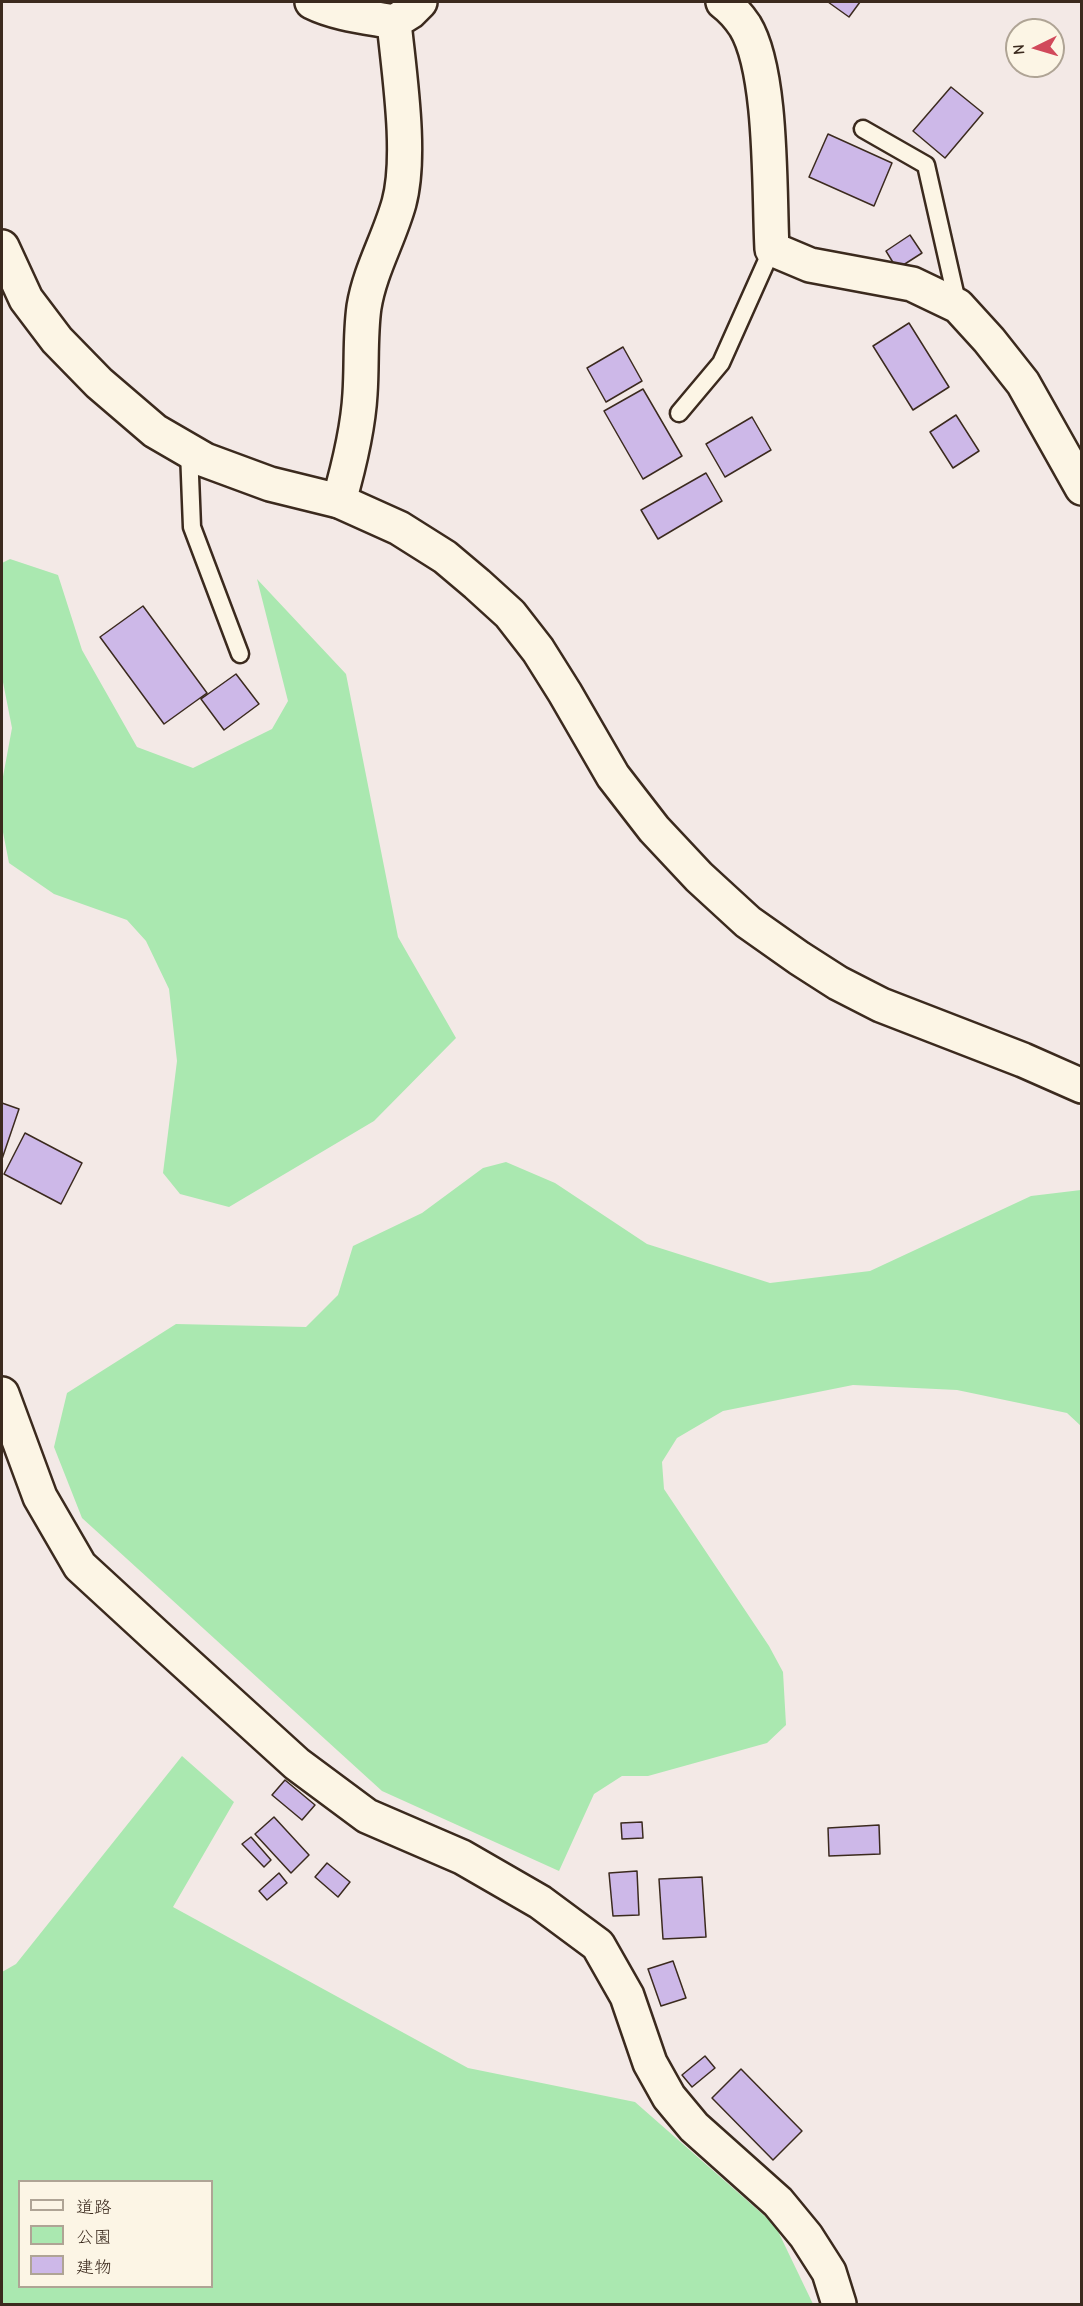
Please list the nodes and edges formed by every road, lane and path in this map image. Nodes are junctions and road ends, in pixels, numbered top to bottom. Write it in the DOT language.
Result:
graph roads {
  1 [pos="312,2"];
  2 [pos="420,2"];
  3 [pos="723,2"];
  4 [pos="394,22"];
  5 [pos="863,129"];
  6 [pos="2,247"];
  7 [pos="772,249"];
  8 [pos="958,306"];
  9 [pos="679,413"];
  10 [pos="189,451"];
  11 [pos="1082,488"];
  12 [pos="339,501"];
  13 [pos="240,654"];
  14 [pos="1082,1086"];
  15 [pos="2,1394"];
  16 [pos="839,2304"];
  1 -- 4 [label="street"];
  2 -- 4 [label="street"];
  3 -- 7 [label="street"];
  4 -- 12 [label="street"];
  5 -- 8 [label="lane"];
  6 -- 10 [label="street"];
  7 -- 8 [label="street"];
  7 -- 9 [label="lane"];
  8 -- 11 [label="street"];
  10 -- 12 [label="street"];
  10 -- 13 [label="lane"];
  12 -- 14 [label="street"];
  15 -- 16 [label="street"];
}
